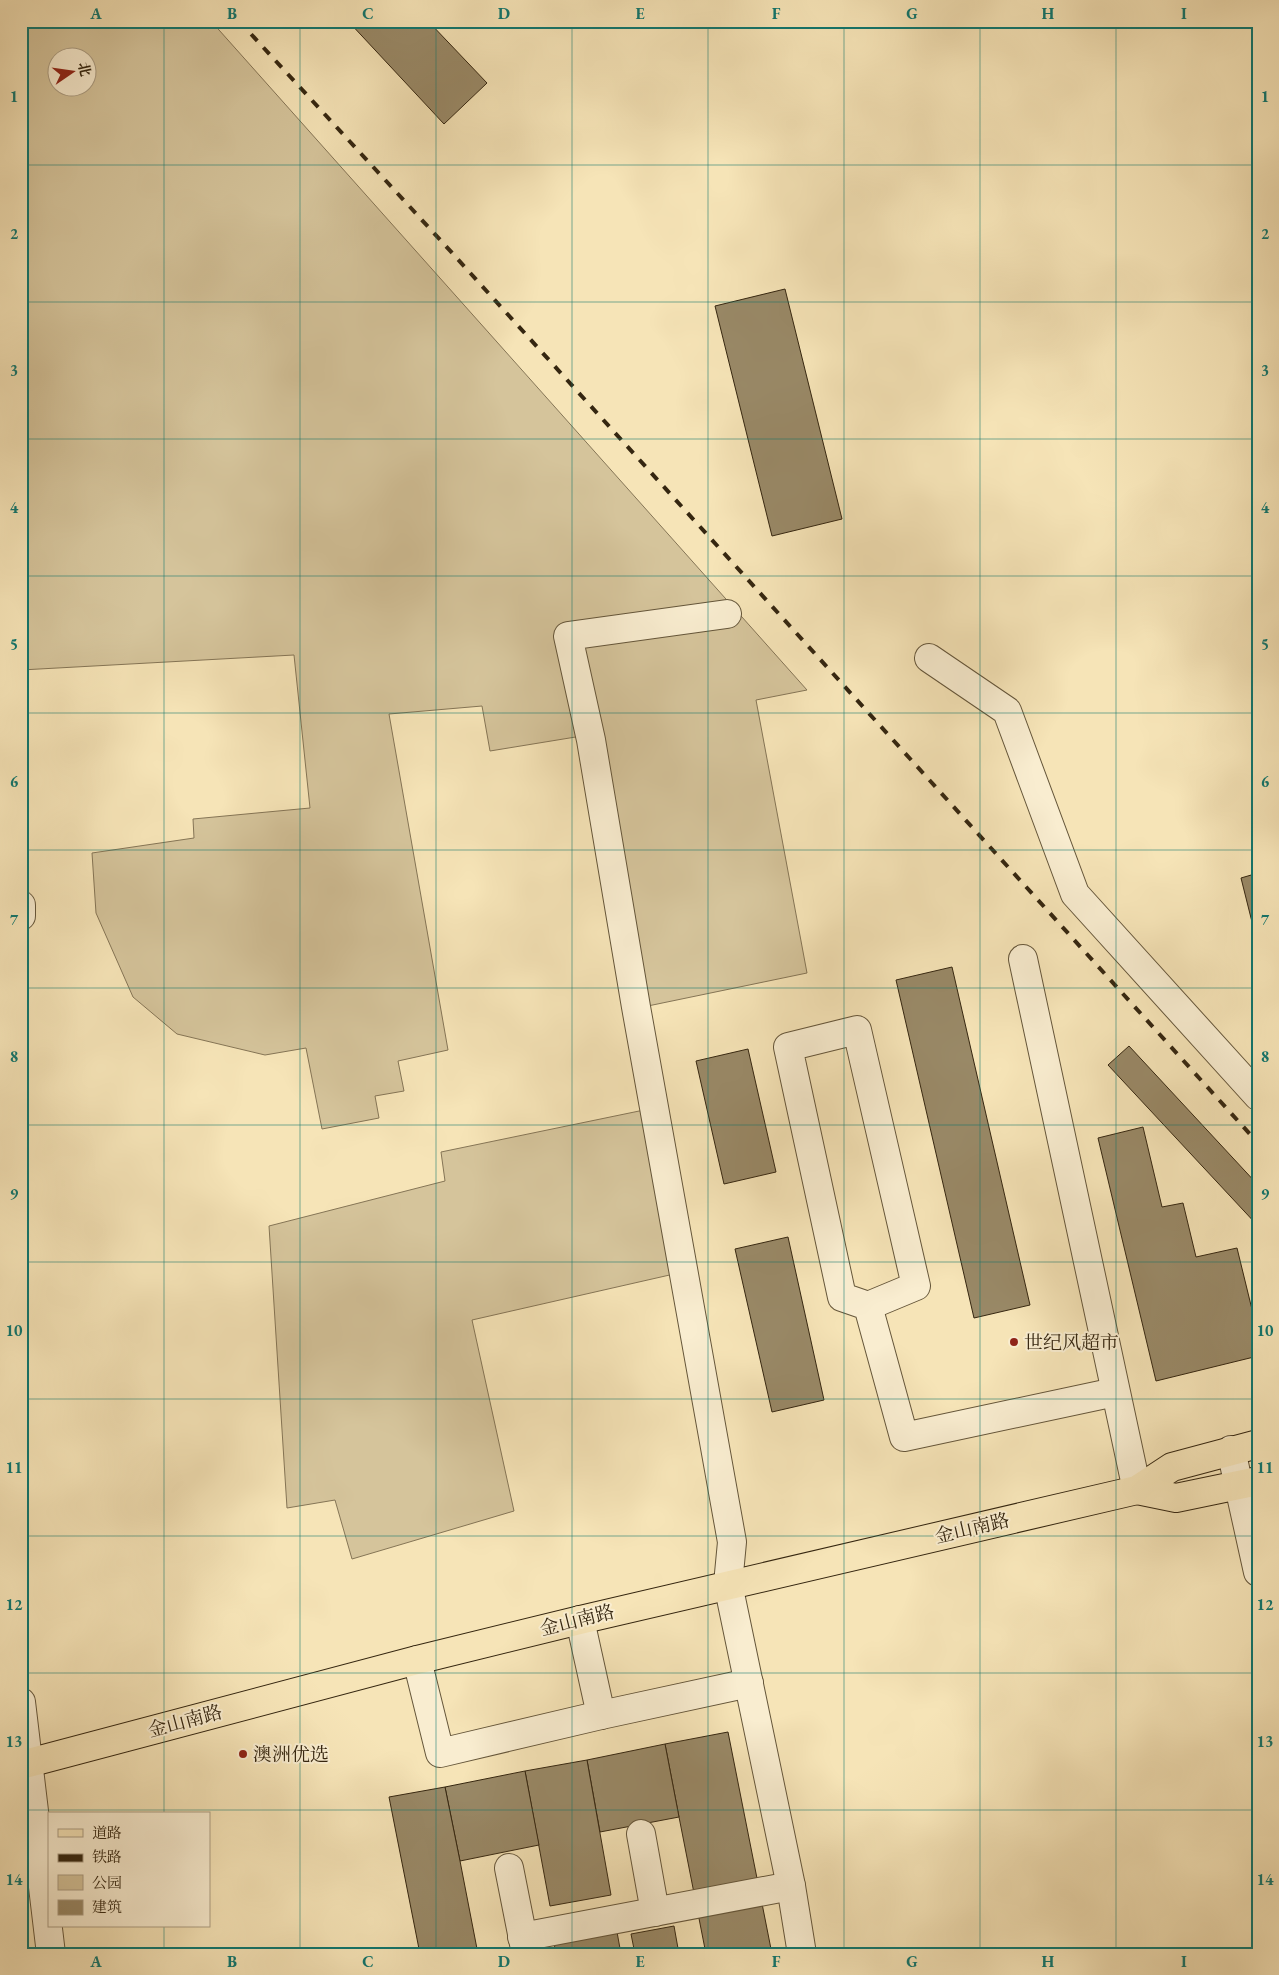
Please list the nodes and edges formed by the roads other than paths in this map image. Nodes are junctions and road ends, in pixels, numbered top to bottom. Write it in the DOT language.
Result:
graph roads {
  1 [pos="727,614"];
  2 [pos="929,658"];
  3 [pos="21,905"];
  4 [pos="21,916"];
  5 [pos="1023,959"];
  6 [pos="1258,1096"];
  7 [pos="868,1306"];
  8 [pos="1115,1392"];
  9 [pos="1258,1444"];
  10 [pos="1231,1450"];
  11 [pos="1248,1484"];
  12 [pos="1137,1490"];
  13 [pos="1258,1572"];
  14 [pos="728,1584"];
  15 [pos="580,1620"];
  16 [pos="417,1660"];
  17 [pos="749,1683"];
  18 [pos="21,1702"];
  19 [pos="602,1714"];
  20 [pos="25,1764"];
  21 [pos="641,1834"];
  22 [pos="509,1868"];
  23 [pos="791,1886"];
  24 [pos="655,1912"];
  25 [pos="524,1946"];
  26 [pos="51,1954"];
  27 [pos="802,1954"];
  1 -- 14 [label="street"];
  2 -- 6 [label="street"];
  3 -- 4 [label="street"];
  5 -- 8 [label="street"];
  7 -- 7 [label="street"];
  7 -- 8 [label="street"];
  8 -- 12 [label="street"];
  9 -- 10 [label="main road, 金山南路"];
  10 -- 11 [label="street"];
  10 -- 12 [label="main road, 金山南路"];
  11 -- 12 [label="main road, 金山南路"];
  11 -- 13 [label="street"];
  12 -- 14 [label="main road, 金山南路"];
  14 -- 15 [label="main road, 金山南路"];
  14 -- 17 [label="street"];
  15 -- 16 [label="main road, 金山南路"];
  15 -- 19 [label="street"];
  16 -- 19 [label="street"];
  16 -- 20 [label="main road, 金山南路"];
  17 -- 19 [label="street"];
  17 -- 23 [label="street"];
  18 -- 20 [label="street"];
  20 -- 26 [label="street"];
  21 -- 24 [label="street"];
  22 -- 25 [label="street"];
  23 -- 24 [label="street"];
  23 -- 27 [label="street"];
  24 -- 25 [label="street"];
}
